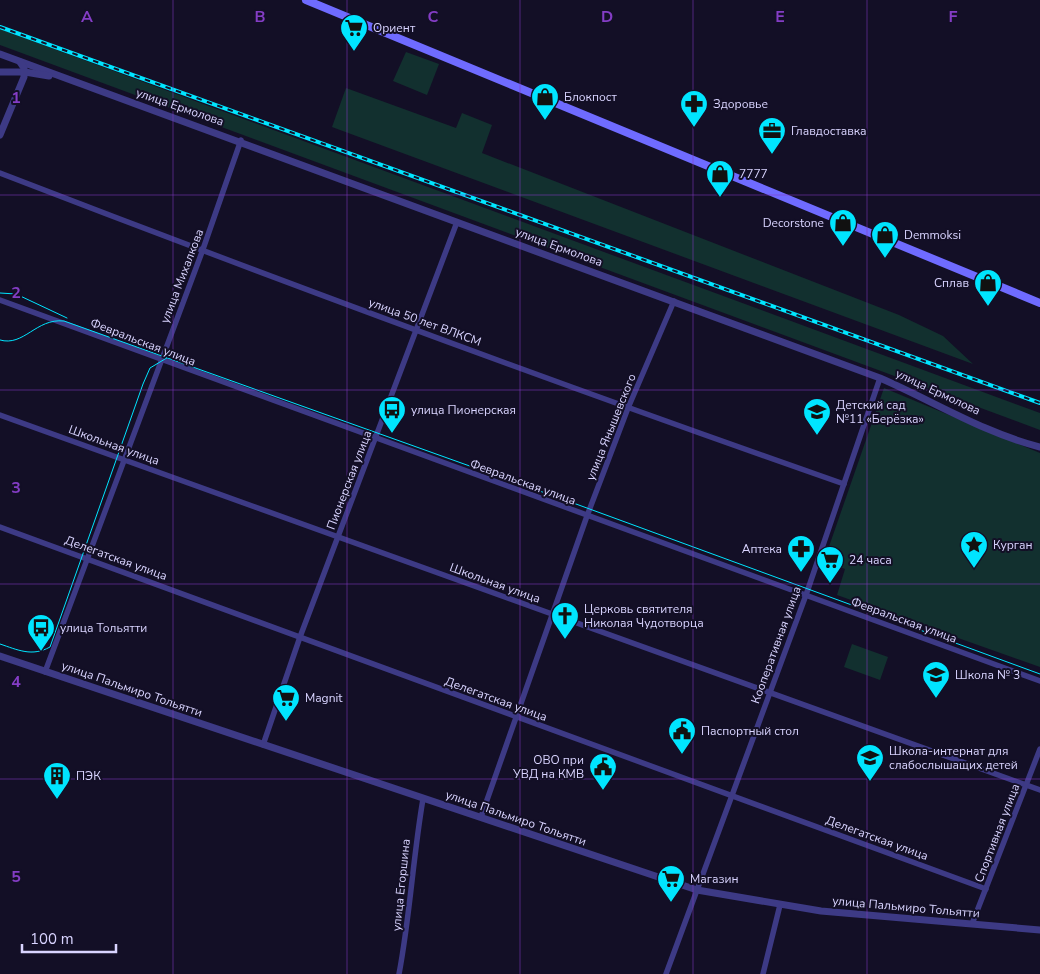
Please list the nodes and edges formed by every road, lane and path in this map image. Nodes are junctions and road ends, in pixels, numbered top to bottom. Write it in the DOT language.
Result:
graph roads {
  1 [pos="306,0"];
  2 [pos="0,54"];
  3 [pos="18,61"];
  4 [pos="0,72"];
  5 [pos="25,72"];
  6 [pos="67,79"];
  7 [pos="0,135"];
  8 [pos="241,140"];
  9 [pos="0,173"];
  10 [pos="457,222"];
  11 [pos="202,252"];
  12 [pos="0,300"];
  13 [pos="674,301"];
  14 [pos="1040,303"];
  15 [pos="417,329"];
  16 [pos="160,360"];
  17 [pos="880,378"];
  18 [pos="628,408"];
  19 [pos="0,415"];
  20 [pos="376,439"];
  21 [pos="1040,447"];
  22 [pos="124,458"];
  23 [pos="844,484"];
  24 [pos="587,516"];
  25 [pos="0,527"];
  26 [pos="338,537"];
  27 [pos="88,558"];
  28 [pos="806,595"];
  29 [pos="553,615"];
  30 [pos="300,637"];
  31 [pos="0,656"];
  32 [pos="44,672"];
  33 [pos="1040,681"];
  34 [pos="769,694"];
  35 [pos="517,718"];
  36 [pos="263,745"];
  37 [pos="1040,749"];
  38 [pos="1026,785"];
  39 [pos="1040,790"];
  40 [pos="731,795"];
  41 [pos="423,799"];
  42 [pos="481,817"];
  43 [pos="986,889"];
  44 [pos="697,890"];
  45 [pos="780,906"];
  46 [pos="972,924"];
  47 [pos="1040,930"];
  48 [pos="399,974"];
  49 [pos="666,974"];
  50 [pos="763,974"];
  1 -- 14 [label="main road"];
  2 -- 3 [label="street, улица Ермолова"];
  3 -- 5 [label="street"];
  3 -- 6 [label="street, улица Ермолова"];
  4 -- 5 [label="street, улица Ермолова"];
  5 -- 6 [label="street, улица Ермолова"];
  5 -- 7 [label="street"];
  6 -- 8 [label="street, улица Ермолова"];
  8 -- 10 [label="street, улица Ермолова"];
  8 -- 11 [label="street, улица Михалкова"];
  9 -- 11 [label="street, улица 50 лет ВЛКСМ"];
  10 -- 13 [label="street, улица Ермолова"];
  10 -- 15 [label="street, Пионерская улица"];
  11 -- 15 [label="street, улица 50 лет ВЛКСМ"];
  11 -- 16 [label="street, улица Михалкова"];
  12 -- 16 [label="street, Февральская улица"];
  13 -- 17 [label="street, улица Ермолова"];
  13 -- 18 [label="street, улица Янышевского"];
  15 -- 18 [label="street, улица 50 лет ВЛКСМ"];
  15 -- 20 [label="street, Пионерская улица"];
  16 -- 20 [label="street, Февральская улица"];
  16 -- 22 [label="street, улица Михалкова"];
  17 -- 21 [label="street, улица Ермолова"];
  17 -- 23 [label="street, Кооперативная улица"];
  18 -- 23 [label="street, улица 50 лет ВЛКСМ"];
  18 -- 24 [label="street, улица Янышевского"];
  19 -- 22 [label="street, Школьная улица"];
  20 -- 24 [label="street, Февральская улица"];
  20 -- 26 [label="street, Пионерская улица"];
  22 -- 26 [label="street, Школьная улица"];
  22 -- 27 [label="street, улица Михалкова"];
  23 -- 28 [label="street, Кооперативная улица"];
  24 -- 28 [label="street, Февральская улица"];
  24 -- 29 [label="street, улица Янышевского"];
  25 -- 27 [label="street, Делегатская улица"];
  26 -- 29 [label="street, Школьная улица"];
  26 -- 30 [label="street, Пионерская улица"];
  27 -- 30 [label="street, Делегатская улица"];
  27 -- 32 [label="street, улица Михалкова"];
  28 -- 33 [label="street, Февральская улица"];
  28 -- 34 [label="street, Кооперативная улица"];
  29 -- 34 [label="street, Школьная улица"];
  29 -- 35 [label="street, улица Янышевского"];
  30 -- 35 [label="street, Делегатская улица"];
  30 -- 36 [label="street, Пионерская улица"];
  31 -- 32 [label="street, улица Пальмиро Тольятти"];
  32 -- 36 [label="street, улица Пальмиро Тольятти"];
  34 -- 38 [label="street, Школьная улица"];
  34 -- 40 [label="street, Кооперативная улица"];
  35 -- 40 [label="street, Делегатская улица"];
  35 -- 42 [label="street, улица Янышевского"];
  36 -- 41 [label="street, улица Пальмиро Тольятти"];
  37 -- 38 [label="street, Спортивная улица"];
  38 -- 39 [label="street, Школьная улица"];
  38 -- 43 [label="street, Спортивная улица"];
  40 -- 43 [label="street, Делегатская улица"];
  40 -- 44 [label="street, Кооперативная улица"];
  41 -- 42 [label="street, улица Пальмиро Тольятти"];
  41 -- 48 [label="street, улица Егоршина"];
  42 -- 44 [label="street, улица Пальмиро Тольятти"];
  43 -- 46 [label="street, Спортивная улица"];
  44 -- 45 [label="street, улица Пальмиро Тольятти"];
  44 -- 49 [label="street, Кооперативная улица"];
  45 -- 46 [label="street, улица Пальмиро Тольятти"];
  45 -- 50 [label="street"];
  46 -- 47 [label="street, улица Пальмиро Тольятти"];
}
